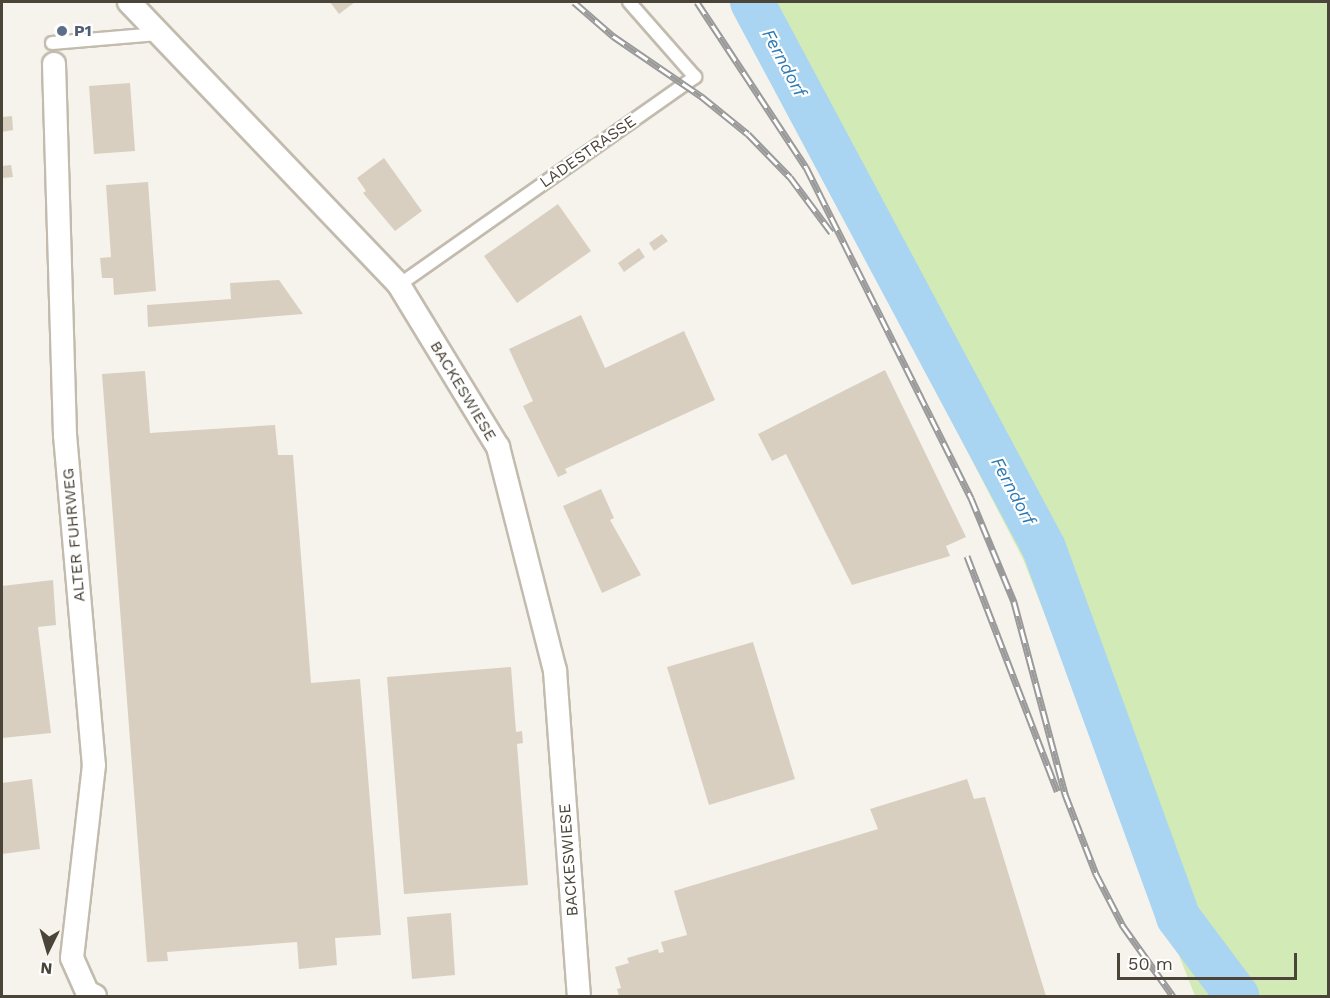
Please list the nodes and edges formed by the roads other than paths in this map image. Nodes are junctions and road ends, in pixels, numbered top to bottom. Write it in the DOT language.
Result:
graph roads {
  1 [pos="129,2"];
  2 [pos="629,2"];
  3 [pos="158,34"];
  4 [pos="53,54"];
  5 [pos="399,285"];
  6 [pos="94,996"];
  7 [pos="579,996"];
  1 -- 3 [label="street, BACKESWIESE"];
  2 -- 5 [label="lane, LADESTRASSE"];
  3 -- 4 [label="lane"];
  3 -- 5 [label="street, BACKESWIESE"];
  4 -- 6 [label="street, ALTER FUHRWEG"];
  5 -- 7 [label="street, BACKESWIESE"];
}
